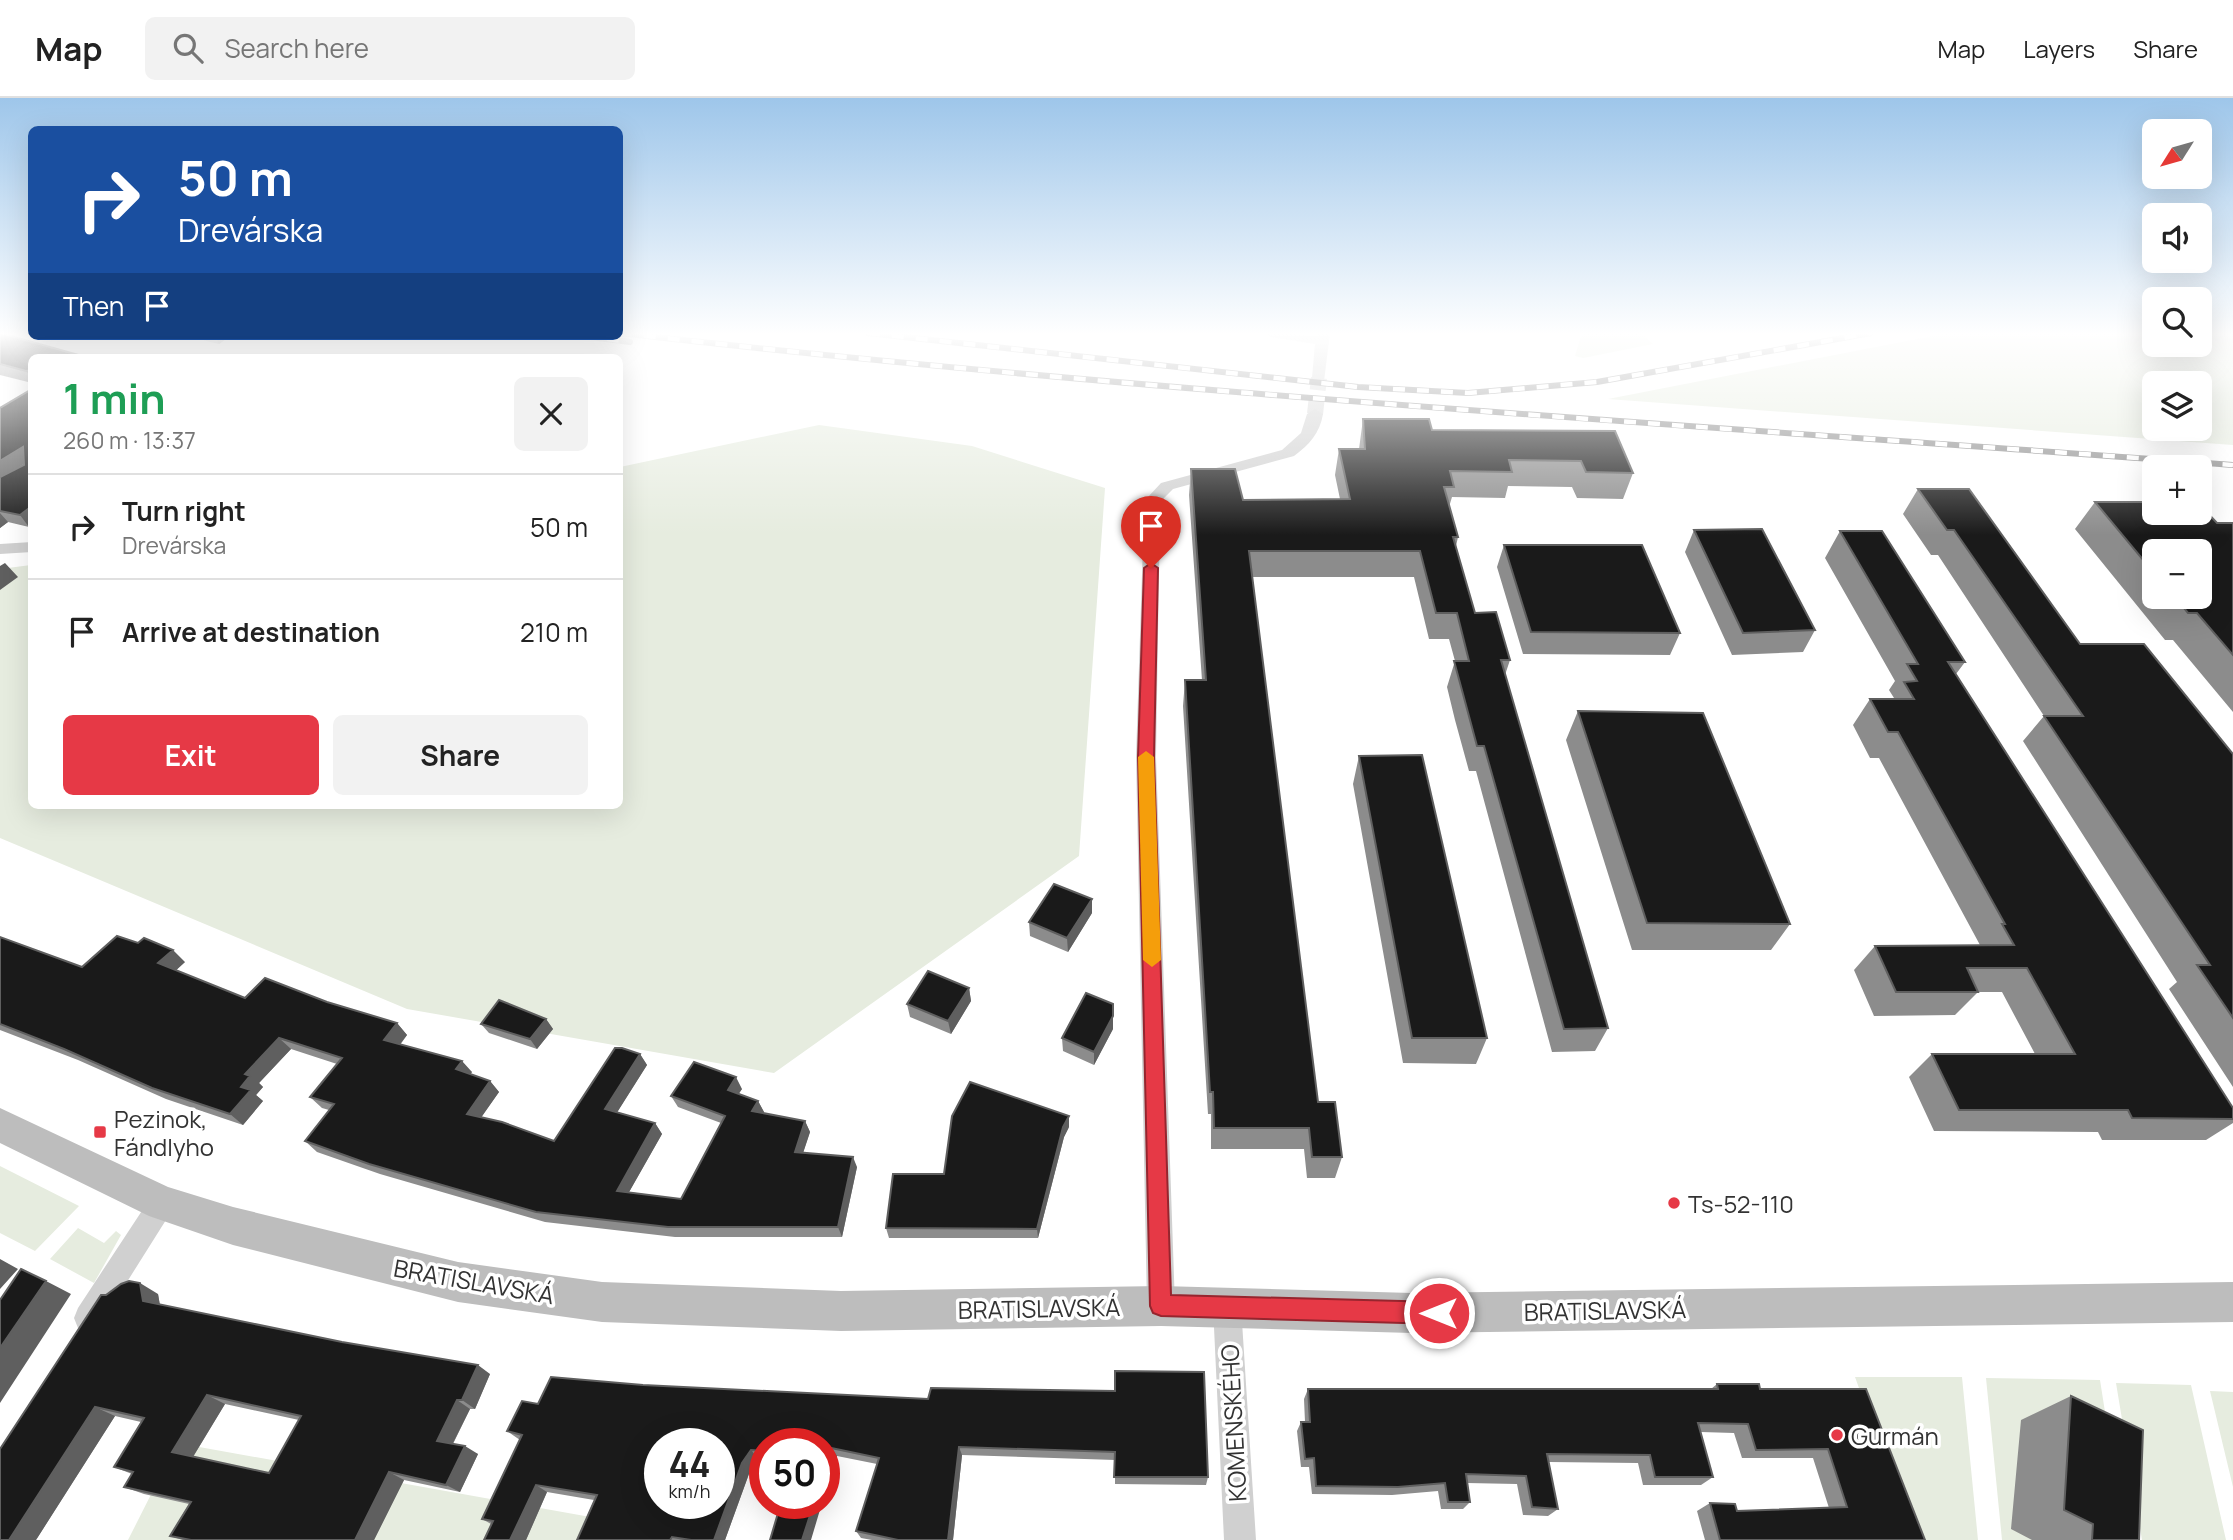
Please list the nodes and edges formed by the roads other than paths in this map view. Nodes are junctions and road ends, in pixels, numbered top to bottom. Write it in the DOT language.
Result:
graph roads {
  1 [pos="1315,414"];
  2 [pos="28,547"];
  3 [pos="0,549"];
  4 [pos="0,1125"];
  5 [pos="162,1203"];
  6 [pos="2233,1303"];
  7 [pos="1161,1306"];
  8 [pos="1227,1306"];
  9 [pos="75,1337"];
  10 [pos="1240,1540"];
  1 -- 7 [label="street"];
  2 -- 3 [label="street"];
  4 -- 5 [label="main road, BRATISLAVSKÁ"];
  5 -- 7 [label="main road, BRATISLAVSKÁ"];
  5 -- 9 [label="street"];
  6 -- 8 [label="main road, BRATISLAVSKÁ"];
  7 -- 8 [label="main road, BRATISLAVSKÁ"];
  8 -- 10 [label="street, KOMENSKÉHO"];
}
